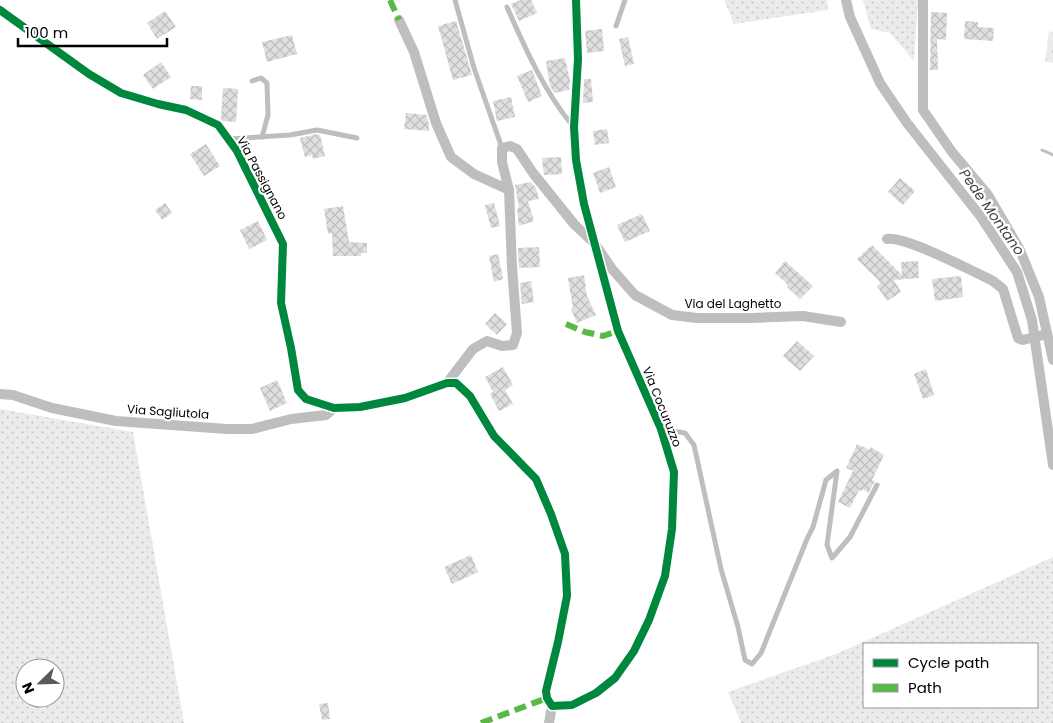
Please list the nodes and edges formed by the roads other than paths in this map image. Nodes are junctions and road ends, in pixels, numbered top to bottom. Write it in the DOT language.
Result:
graph roads {
  1 [pos="455,0"];
  2 [pos="576,0"];
  3 [pos="624,0"];
  4 [pos="923,0"];
  5 [pos="507,7"];
  6 [pos="0,10"];
  7 [pos="400,20"];
  8 [pos="616,26"];
  9 [pos="252,81"];
  10 [pos="574,127"];
  11 [pos="262,137"];
  12 [pos="357,138"];
  13 [pos="228,139"];
  14 [pos="502,148"];
  15 [pos="509,190"];
  16 [pos="887,239"];
  17 [pos="594,244"];
  18 [pos="841,322"];
  19 [pos="1045,332"];
  20 [pos="1053,360"];
  21 [pos="447,383"];
  22 [pos="0,394"];
  23 [pos="334,408"];
  24 [pos="661,429"];
  25 [pos="877,485"];
  26 [pos="552,706"];
  27 [pos="549,723"];
  1 -- 14 [label="lane"];
  2 -- 10 [label="street, Via Cocuruzzo"];
  3 -- 8 [label="lane"];
  4 -- 19 [label="street"];
  5 -- 10 [label="lane"];
  6 -- 13 [label="street, Via Passignano"];
  7 -- 15 [label="street"];
  9 -- 11 [label="lane"];
  10 -- 17 [label="street, Via Cocuruzzo"];
  11 -- 12 [label="lane"];
  11 -- 13 [label="lane"];
  13 -- 23 [label="street, Via Passignano"];
  14 -- 15 [label="street"];
  14 -- 17 [label="street"];
  15 -- 21 [label="street"];
  16 -- 19 [label="street"];
  17 -- 18 [label="street, Via del Laghetto"];
  17 -- 24 [label="street, Via Cocuruzzo"];
  19 -- 20 [label="street"];
  21 -- 23 [label="street"];
  21 -- 26 [label="street"];
  22 -- 23 [label="street, Via Sagliutola"];
  24 -- 25 [label="lane"];
  24 -- 26 [label="street, Via Cocuruzzo"];
  26 -- 27 [label="street"];
}
